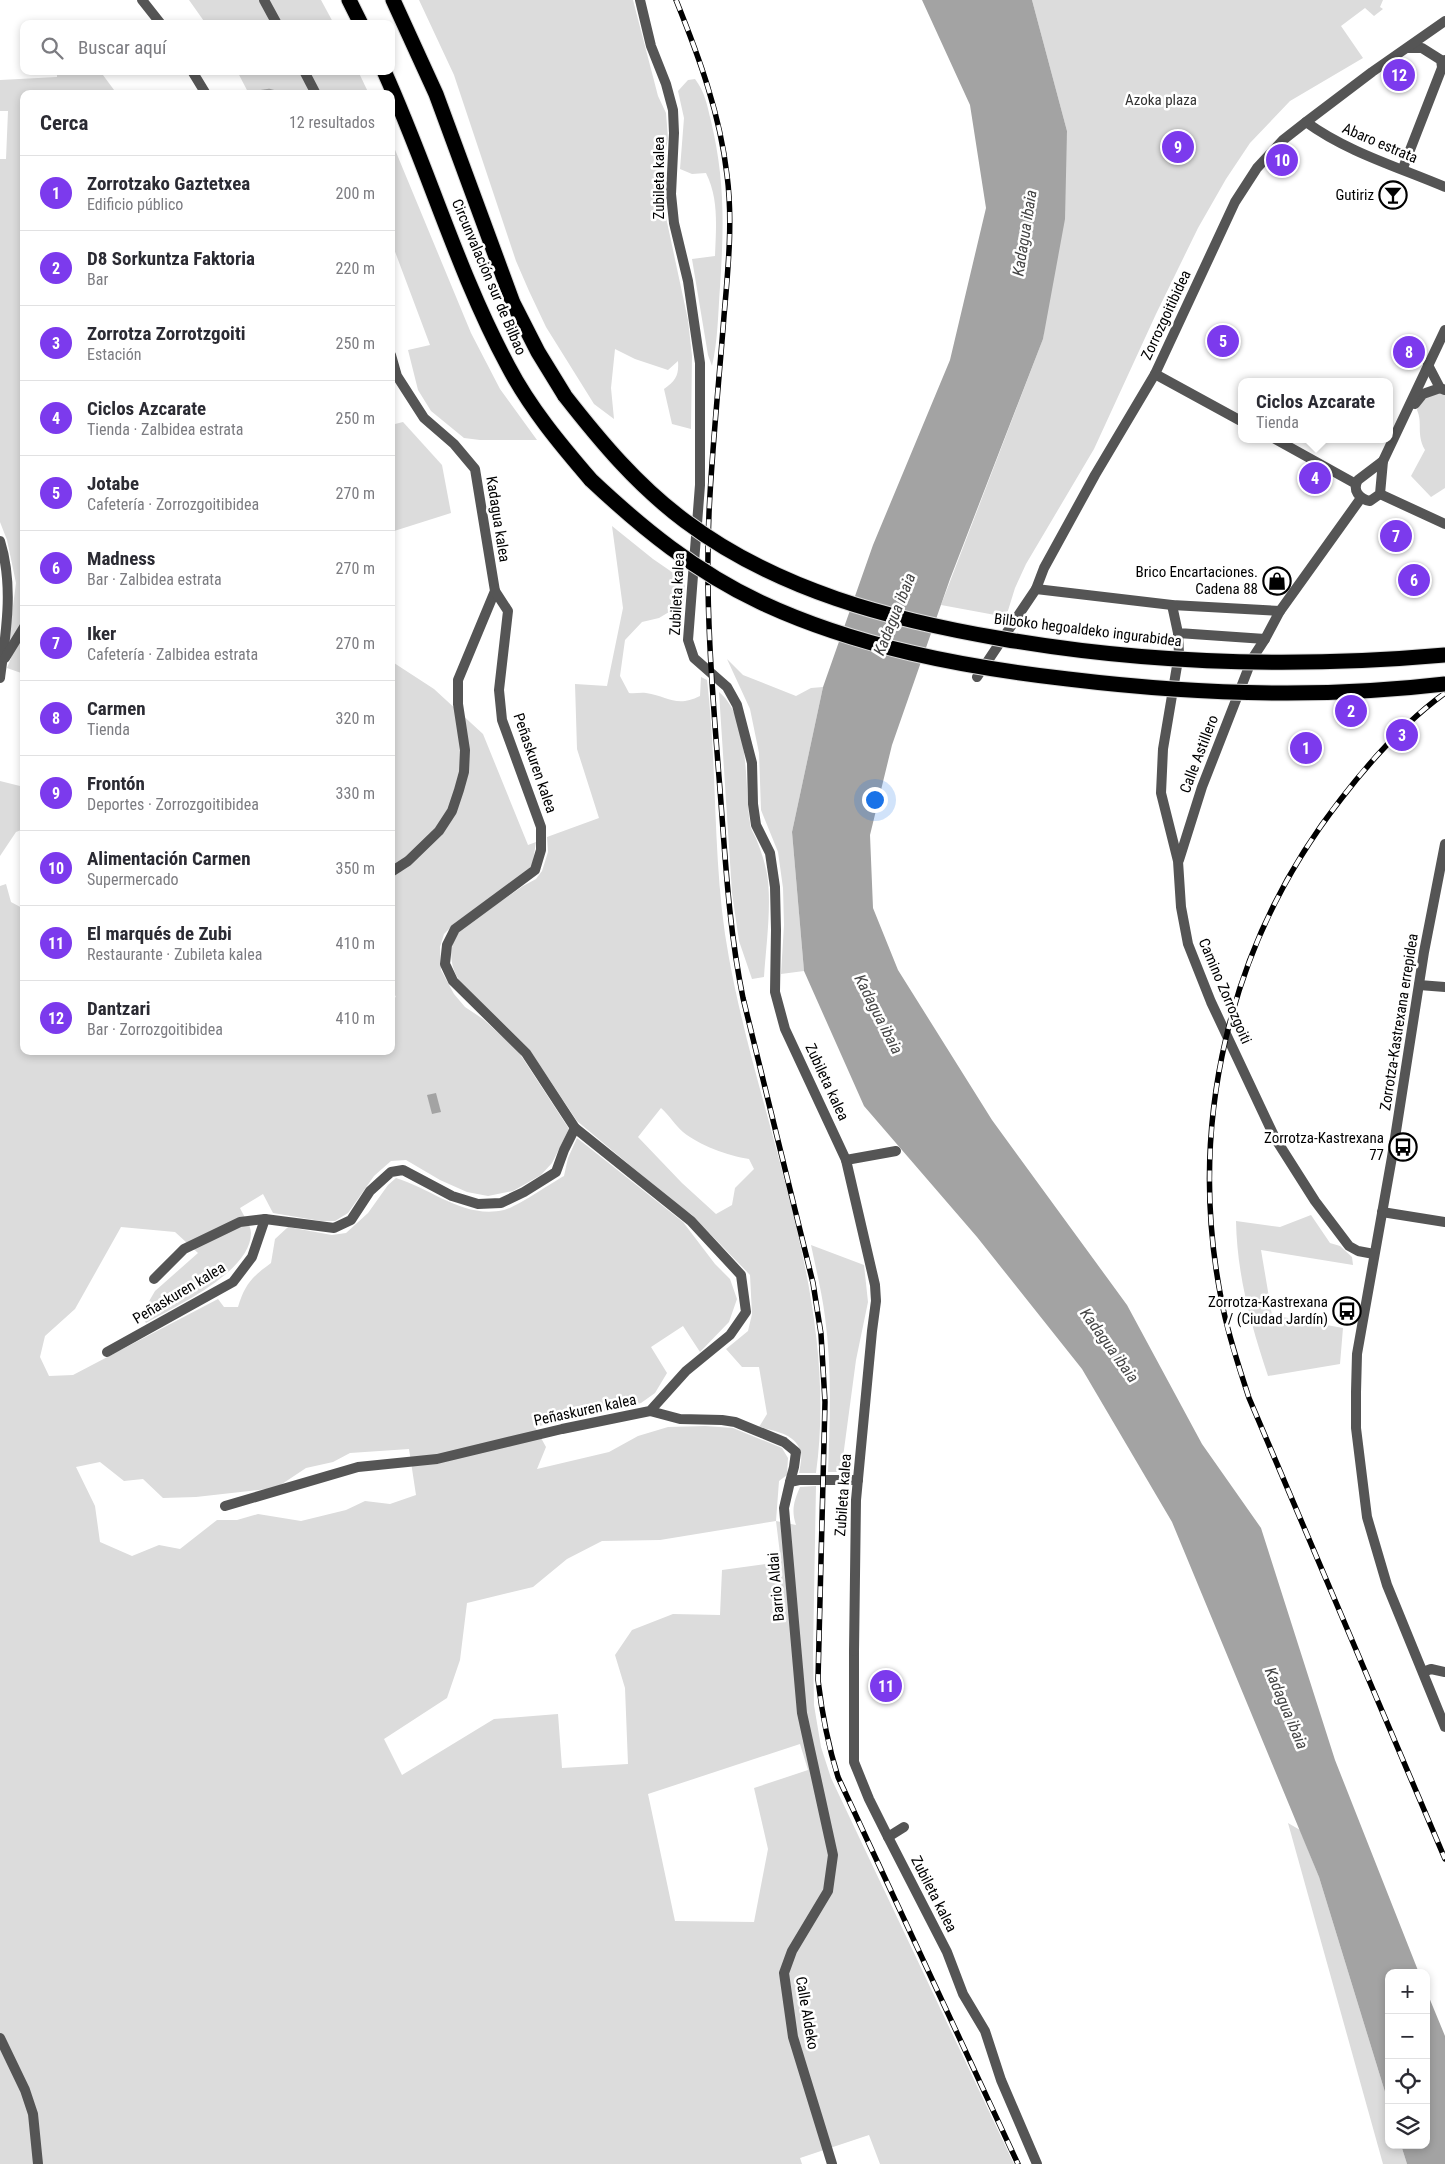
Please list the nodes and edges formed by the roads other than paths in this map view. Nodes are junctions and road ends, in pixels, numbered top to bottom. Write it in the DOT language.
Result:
graph roads {
  1 [pos="142,0"];
  2 [pos="264,0"];
  3 [pos="349,0"];
  4 [pos="393,0"];
  5 [pos="640,0"];
  6 [pos="157,20"];
  7 [pos="275,20"];
  8 [pos="359,20"];
  9 [pos="1445,22"];
  10 [pos="1406,48"];
  11 [pos="1444,64"];
  12 [pos="194,75"];
  13 [pos="306,75"];
  14 [pos="386,75"];
  15 [pos="204,90"];
  16 [pos="314,90"];
  17 [pos="392,90"];
  18 [pos="395,96"];
  19 [pos="1306,122"];
  20 [pos="1403,168"];
  21 [pos="1445,186"];
  22 [pos="1445,330"];
  23 [pos="1428,365"];
  24 [pos="395,369"];
  25 [pos="1155,374"];
  26 [pos="1442,389"];
  27 [pos="565,396"];
  28 [pos="1238,419"];
  29 [pos="1404,419"];
  30 [pos="1393,440"];
  31 [pos="1282,443"];
  32 [pos="1392,443"];
  33 [pos="1383,460"];
  34 [pos="1356,484"];
  35 [pos="1380,494"];
  36 [pos="1361,498"];
  37 [pos="1445,524"];
  38 [pos="0,541"];
  39 [pos="1036,589"];
  40 [pos="495,591"];
  41 [pos="1172,605"];
  42 [pos="1280,611"];
  43 [pos="20,632"];
  44 [pos="1178,634"];
  45 [pos="1265,640"];
  46 [pos="1445,655"];
  47 [pos="2,665"];
  48 [pos="977,677"];
  49 [pos="0,678"];
  50 [pos="1445,684"];
  51 [pos="1445,844"];
  52 [pos="1178,862"];
  53 [pos="395,870"];
  54 [pos="1419,985"];
  55 [pos="1445,987"];
  56 [pos="575,1128"];
  57 [pos="896,1151"];
  58 [pos="846,1160"];
  59 [pos="1382,1212"];
  60 [pos="265,1219"];
  61 [pos="1445,1222"];
  62 [pos="1374,1254"];
  63 [pos="154,1278"];
  64 [pos="107,1352"];
  65 [pos="650,1411"];
  66 [pos="858,1480"];
  67 [pos="790,1482"];
  68 [pos="225,1506"];
  69 [pos="1423,1672"];
  70 [pos="1445,1672"];
  71 [pos="1445,1727"];
  72 [pos="812,1756"];
  73 [pos="904,1827"];
  74 [pos="888,1836"];
  75 [pos="0,2038"];
  76 [pos="38,2164"];
  77 [pos="832,2164"];
  78 [pos="1037,2164"];
  1 -- 6 [label="street"];
  2 -- 7 [label="street"];
  3 -- 8 [label="highway"];
  4 -- 27 [label="highway, Circunvalación sur de Bilbao"];
  5 -- 58 [label="street, Zubileta kalea"];
  9 -- 10 [label="street, Zorrozgoitibidea"];
  10 -- 11 [label="street"];
  10 -- 19 [label="street, Zorrozgoitibidea"];
  11 -- 20 [label="street"];
  12 -- 15 [label="street"];
  13 -- 16 [label="street"];
  14 -- 17 [label="highway, Circunvalación sur de Bilbao, bridge"];
  18 -- 50 [label="highway, Circunvalación sur de Bilbao, bridge"];
  19 -- 20 [label="street, Abaro estrata"];
  19 -- 25 [label="street, Zorrozgoitibidea"];
  20 -- 21 [label="street, Abaro estrata"];
  22 -- 23 [label="street"];
  23 -- 26 [label="street"];
  23 -- 29 [label="street"];
  24 -- 40 [label="street, Kadagua kalea"];
  25 -- 28 [label="street"];
  25 -- 39 [label="street, Zorrozgoitibidea"];
  26 -- 29 [label="street"];
  27 -- 46 [label="highway, Bilboko hegoaldeko ingurabidea, bridge"];
  29 -- 30 [label="street"];
  31 -- 34 [label="street"];
  32 -- 33 [label="street"];
  33 -- 34 [label="street"];
  33 -- 35 [label="street"];
  34 -- 36 [label="street"];
  35 -- 36 [label="street"];
  35 -- 37 [label="street"];
  36 -- 42 [label="street, Calle Astillero"];
  38 -- 47 [label="street"];
  39 -- 41 [label="street"];
  39 -- 48 [label="street, Zorrozgoitibidea"];
  40 -- 53 [label="street"];
  40 -- 56 [label="street, Peñaskuren kalea"];
  41 -- 42 [label="street"];
  41 -- 44 [label="street, Camino Zorrozgoiti"];
  42 -- 45 [label="street, Calle Astillero"];
  43 -- 47 [label="street"];
  44 -- 45 [label="street"];
  44 -- 52 [label="street, Camino Zorrozgoiti"];
  45 -- 52 [label="street, Calle Astillero"];
  47 -- 49 [label="street"];
  51 -- 54 [label="street, Zorrotza-Kastrexana errepidea"];
  52 -- 62 [label="street, Camino Zorrozgoiti"];
  54 -- 55 [label="street"];
  54 -- 59 [label="street, Zorrotza-Kastrexana errepidea"];
  56 -- 60 [label="street, Peñaskuren kalea"];
  56 -- 65 [label="street, Peñaskuren kalea"];
  57 -- 58 [label="street"];
  58 -- 66 [label="street, Zubileta kalea"];
  59 -- 61 [label="street"];
  59 -- 62 [label="street, Zorrotza-Kastrexana errepidea"];
  60 -- 63 [label="street, Peñaskuren kalea"];
  60 -- 64 [label="street, Peñaskuren kalea"];
  62 -- 69 [label="street, Zorrotza-Kastrexana errepidea"];
  65 -- 67 [label="street, Barrio Aldai"];
  65 -- 68 [label="street, Peñaskuren kalea"];
  66 -- 67 [label="street"];
  66 -- 74 [label="street, Zubileta kalea"];
  67 -- 72 [label="street, Barrio Aldai"];
  69 -- 70 [label="street"];
  69 -- 71 [label="street, Zorrotza-Kastrexana errepidea"];
  72 -- 77 [label="street, Calle Aldeko"];
  73 -- 74 [label="street"];
  74 -- 78 [label="street, Zubileta kalea"];
  75 -- 76 [label="street"];
}
